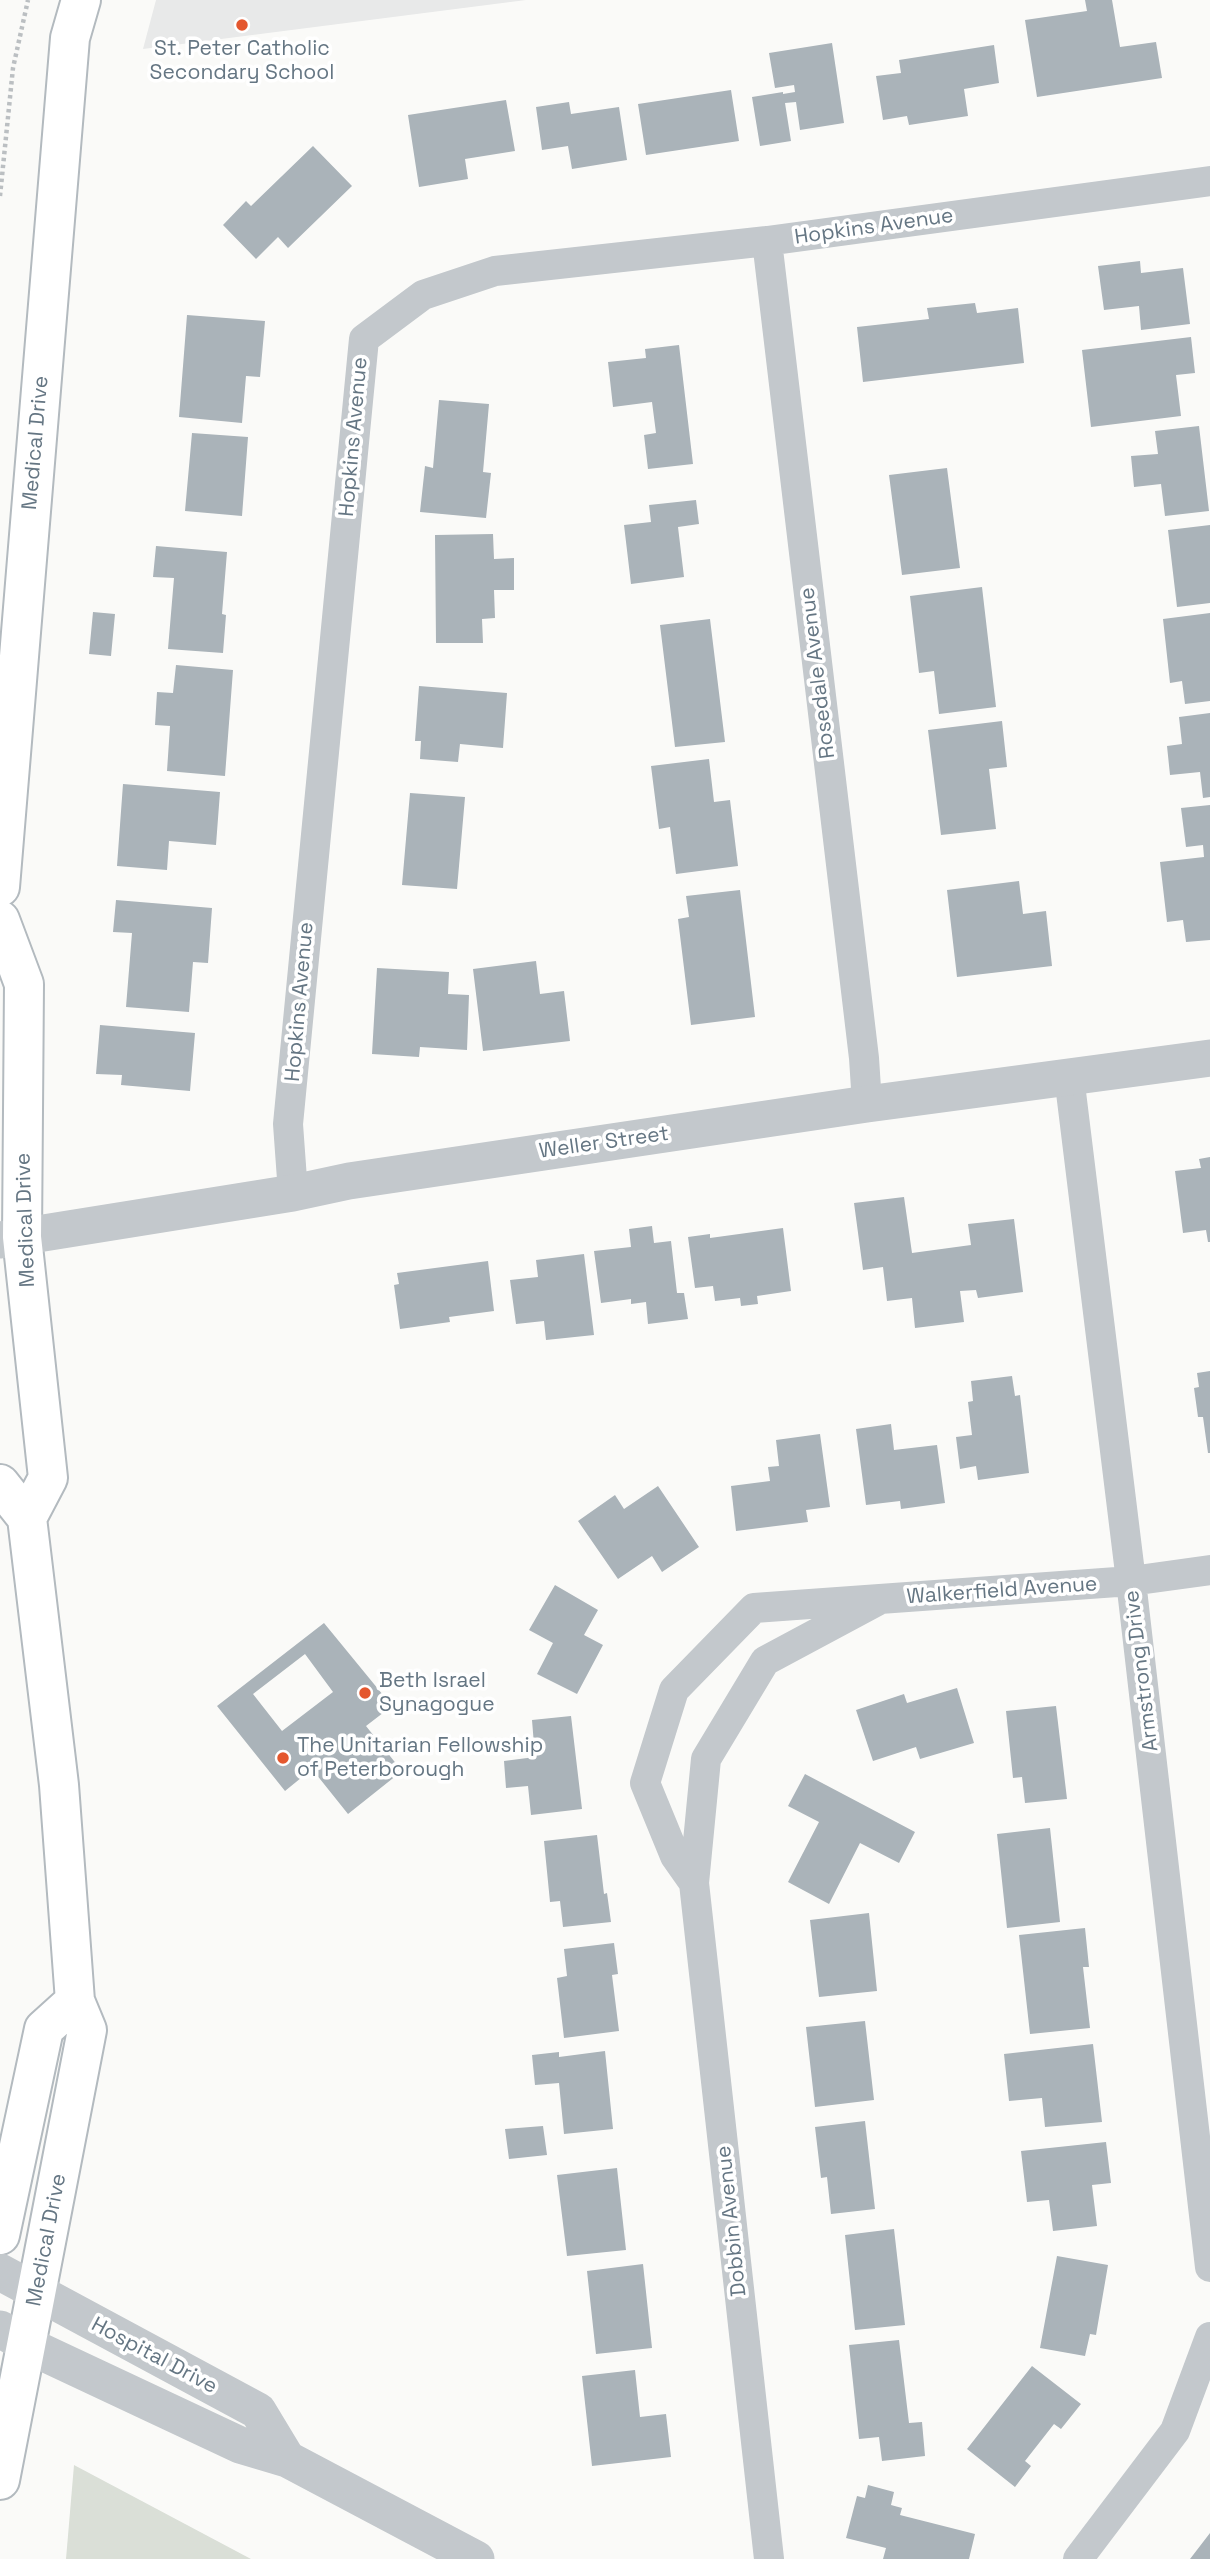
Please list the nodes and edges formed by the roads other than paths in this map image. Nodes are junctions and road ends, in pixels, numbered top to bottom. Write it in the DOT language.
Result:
graph roads {
  1 [pos="80,0"];
  2 [pos="1210,181"];
  3 [pos="767,241"];
  4 [pos="0,887"];
  5 [pos="0,920"];
  6 [pos="1210,1058"];
  7 [pos="1069,1076"];
  8 [pos="866,1104"];
  9 [pos="293,1193"];
  10 [pos="11,1238"];
  11 [pos="0,1484"];
  12 [pos="27,1518"];
  13 [pos="1210,1570"];
  14 [pos="1131,1581"];
  15 [pos="877,1601"];
  16 [pos="694,1884"];
  17 [pos="75,2001"];
  18 [pos="0,2235"];
  19 [pos="1210,2267"];
  20 [pos="0,2272"];
  21 [pos="37,2294"];
  22 [pos="13,2337"];
  23 [pos="1210,2337"];
  24 [pos="287,2459"];
  25 [pos="0,2480"];
  26 [pos="476,2559"];
  27 [pos="769,2559"];
  28 [pos="1078,2559"];
  1 -- 4 [label="main road, Medical Drive"];
  2 -- 3 [label="street, Hopkins Avenue"];
  3 -- 8 [label="street, Rosedale Avenue"];
  3 -- 9 [label="street, Hopkins Avenue"];
  5 -- 10 [label="main road, Medical Drive"];
  6 -- 7 [label="street, Weller Street"];
  7 -- 8 [label="street, Weller Street"];
  7 -- 14 [label="street, Armstrong Drive"];
  8 -- 9 [label="street, Weller Street"];
  9 -- 10 [label="street, Weller Street"];
  10 -- 12 [label="main road, Medical Drive"];
  11 -- 12 [label="main road"];
  12 -- 17 [label="main road, Medical Drive"];
  13 -- 14 [label="street, Walkerfield Avenue"];
  14 -- 15 [label="street, Walkerfield Avenue"];
  14 -- 19 [label="street, Armstrong Drive"];
  15 -- 16 [label="street, Dobbin Avenue"];
  15 -- 16 [label="street, Dobbin Avenue"];
  16 -- 27 [label="street, Dobbin Avenue"];
  17 -- 18 [label="main road"];
  17 -- 21 [label="main road, Medical Drive"];
  20 -- 21 [label="street, Hospital Drive"];
  21 -- 22 [label="main road, Medical Drive"];
  21 -- 24 [label="street, Hospital Drive"];
  22 -- 24 [label="street, Hospital Drive"];
  22 -- 25 [label="main road, Medical Drive"];
  23 -- 28 [label="street"];
  24 -- 26 [label="street, Hospital Drive"];
}
